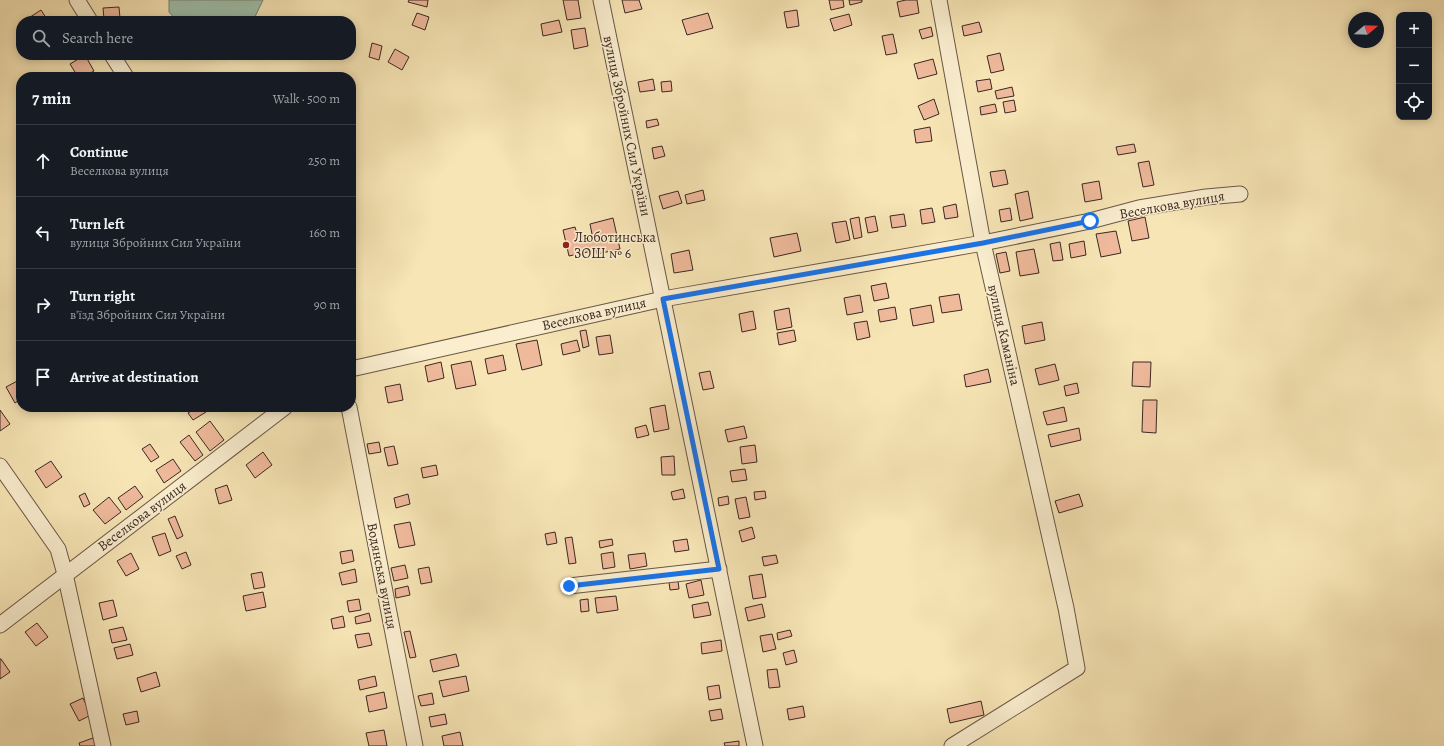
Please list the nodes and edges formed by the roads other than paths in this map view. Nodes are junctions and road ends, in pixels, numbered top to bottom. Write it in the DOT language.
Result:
graph roads {
  1 [pos="77,0"];
  2 [pos="601,0"];
  3 [pos="939,0"];
  4 [pos="87,16"];
  5 [pos="115,60"];
  6 [pos="123,72"];
  7 [pos="1240,194"];
  8 [pos="983,243"];
  9 [pos="663,299"];
  10 [pos="356,368"];
  11 [pos="278,412"];
  12 [pos="350,412"];
  13 [pos="0,466"];
  14 [pos="719,569"];
  15 [pos="65,574"];
  16 [pos="569,586"];
  17 [pos="0,625"];
  18 [pos="103,746"];
  19 [pos="415,746"];
  20 [pos="755,746"];
  21 [pos="952,746"];
  1 -- 4 [label="street"];
  2 -- 9 [label="street, вулиця Збройних Сил України"];
  3 -- 8 [label="street, вулиця Каманіна"];
  5 -- 6 [label="street"];
  7 -- 8 [label="street, Веселкова вулиця"];
  8 -- 9 [label="street, Веселкова вулиця"];
  8 -- 21 [label="street, вулиця Каманіна"];
  9 -- 10 [label="street, Веселкова вулиця"];
  9 -- 14 [label="street, вулиця Збройних Сил України"];
  11 -- 15 [label="street, Веселкова вулиця"];
  12 -- 19 [label="street, Водянська вулиця"];
  13 -- 15 [label="street"];
  14 -- 16 [label="street"];
  14 -- 20 [label="street, вулиця Збройних Сил України"];
  15 -- 17 [label="street, Веселкова вулиця"];
  15 -- 18 [label="street"];
}
